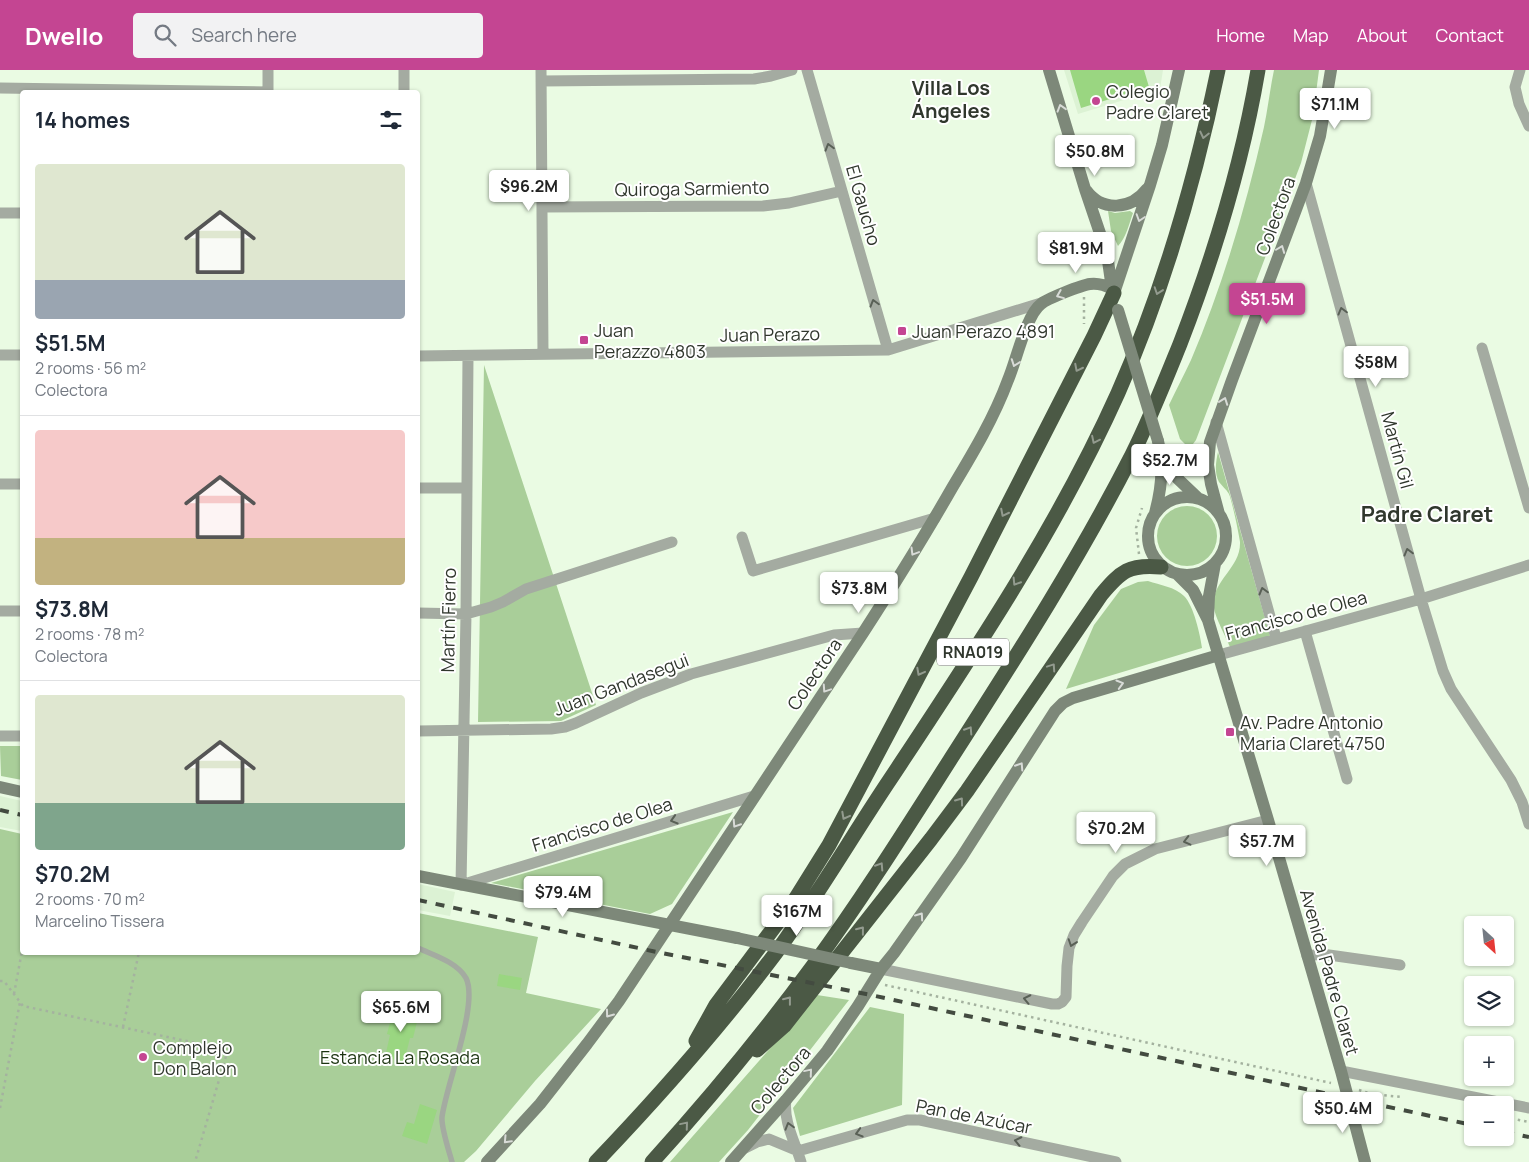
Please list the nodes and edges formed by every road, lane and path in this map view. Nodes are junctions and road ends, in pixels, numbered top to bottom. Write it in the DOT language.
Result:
graph roads {
  1 [pos="268,70"];
  2 [pos="404,70"];
  3 [pos="792,70"];
  4 [pos="807,70"];
  5 [pos="1049,70"];
  6 [pos="1179,70"];
  7 [pos="1218,70"];
  8 [pos="1258,70"];
  9 [pos="1331,70"];
  10 [pos="541,76"];
  11 [pos="1522,76"];
  12 [pos="0,88"];
  13 [pos="134,90"];
  14 [pos="268,90"];
  15 [pos="404,90"];
  16 [pos="1529,126"];
  17 [pos="1306,183"];
  18 [pos="1150,185"];
  19 [pos="1085,189"];
  20 [pos="842,191"];
  21 [pos="542,207"];
  22 [pos="0,213"];
  23 [pos="20,213"];
  24 [pos="1081,286"];
  25 [pos="1113,291"];
  26 [pos="1041,303"];
  27 [pos="1117,325"];
  28 [pos="1094,336"];
  29 [pos="1482,348"];
  30 [pos="888,350"];
  31 [pos="543,354"];
  32 [pos="0,355"];
  33 [pos="20,355"];
  34 [pos="420,356"];
  35 [pos="468,356"];
  36 [pos="1216,422"];
  37 [pos="1160,446"];
  38 [pos="0,484"];
  39 [pos="20,484"];
  40 [pos="420,488"];
  41 [pos="466,488"];
  42 [pos="1199,499"];
  43 [pos="1144,503"];
  44 [pos="1529,508"];
  45 [pos="1154,513"];
  46 [pos="1219,514"];
  47 [pos="935,518"];
  48 [pos="742,537"];
  49 [pos="672,542"];
  50 [pos="1140,557"];
  51 [pos="1215,564"];
  52 [pos="1529,565"];
  53 [pos="1161,566"];
  54 [pos="1178,575"];
  55 [pos="1421,599"];
  56 [pos="0,611"];
  57 [pos="20,611"];
  58 [pos="420,613"];
  59 [pos="466,614"];
  60 [pos="1208,620"];
  61 [pos="1305,631"];
  62 [pos="863,634"];
  63 [pos="1276,638"];
  64 [pos="1219,655"];
  65 [pos="1073,698"];
  66 [pos="463,730"];
  67 [pos="420,731"];
  68 [pos="0,736"];
  69 [pos="20,736"];
  70 [pos="1347,779"];
  71 [pos="0,787"];
  72 [pos="20,792"];
  73 [pos="754,796"];
  74 [pos="1268,820"];
  75 [pos="1529,824"];
  76 [pos="420,876"];
  77 [pos="461,885"];
  78 [pos="670,924"];
  79 [pos="420,949"];
  80 [pos="21,955"];
  81 [pos="138,955"];
  82 [pos="1307,956"];
  83 [pos="1400,965"];
  84 [pos="881,969"];
  85 [pos="0,981"];
  86 [pos="872,983"];
  87 [pos="14,994"];
  88 [pos="20,1002"];
  89 [pos="123,1027"];
  90 [pos="680,1071"];
  91 [pos="1341,1071"];
  92 [pos="722,1081"];
  93 [pos="1345,1086"];
  94 [pos="1409,1097"];
  95 [pos="786,1100"];
  96 [pos="0,1108"];
  97 [pos="1529,1108"];
  98 [pos="1514,1119"];
  99 [pos="1529,1122"];
  100 [pos="743,1149"];
  101 [pos="799,1156"];
  102 [pos="1067,1157"];
  103 [pos="195,1162"];
  104 [pos="452,1162"];
  105 [pos="487,1162"];
  106 [pos="596,1162"];
  107 [pos="652,1162"];
  108 [pos="731,1162"];
  109 [pos="1116,1162"];
  110 [pos="1365,1162"];
  1 -- 14 [label="street"];
  2 -- 15 [label="street"];
  3 -- 10 [label="street"];
  20 -- 4 [label="street, El Gaucho, one-way"];
  19 -- 5 [label="main road, one-way"];
  6 -- 18 [label="main road"];
  7 -- 90 [label="highway, RNA019, one-way"];
  92 -- 8 [label="highway, RNA019, one-way"];
  9 -- 17 [label="main road, Colectora"];
  10 -- 21 [label="street"];
  11 -- 16 [label="street"];
  12 -- 13 [label="street"];
  36 -- 17 [label="main road, Colectora, one-way"];
  55 -- 17 [label="street, Martín Gil, one-way"];
  18 -- 19 [label="main road"];
  18 -- 25 [label="main road, one-way"];
  19 -- 25 [label="main road"];
  20 -- 21 [label="street, Quiroga Sarmiento"];
  30 -- 20 [label="street, El Gaucho, one-way"];
  21 -- 31 [label="street"];
  22 -- 23 [label="street"];
  24 -- 25 [label="main road, Juan Perazo"];
  24 -- 26 [label="main road, Juan Perazo, one-way"];
  24 -- 28 [label="path"];
  25 -- 27 [label="main road, bridge"];
  25 -- 28 [label="highway"];
  26 -- 30 [label="street, Juan Perazo"];
  26 -- 47 [label="main road, Colectora, one-way"];
  27 -- 28 [label="highway"];
  27 -- 37 [label="main road, bridge"];
  28 -- 90 [label="highway, one-way"];
  29 -- 44 [label="street"];
  30 -- 31 [label="street, Juan Perazo"];
  31 -- 35 [label="street, Juan Perazo"];
  32 -- 33 [label="street"];
  34 -- 35 [label="street, Juan Perazo"];
  35 -- 41 [label="street, Martín Fierro"];
  36 -- 46 [label="main road, Colectora"];
  63 -- 36 [label="street, one-way"];
  37 -- 42 [label="main road"];
  37 -- 45 [label="main road"];
  38 -- 39 [label="street"];
  40 -- 41 [label="street"];
  41 -- 59 [label="street, Martín Fierro"];
  42 -- 45 [label="main road"];
  42 -- 46 [label="main road"];
  43 -- 50 [label="path"];
  45 -- 53 [label="main road"];
  46 -- 51 [label="main road"];
  47 -- 48 [label="street"];
  47 -- 62 [label="main road, Colectora, one-way"];
  49 -- 59 [label="street"];
  51 -- 54 [label="main road"];
  51 -- 60 [label="main road, Avenida Padre Claret"];
  52 -- 55 [label="street, Francisco de Olea"];
  53 -- 54 [label="main road"];
  92 -- 53 [label="highway, one-way"];
  54 -- 60 [label="main road, Avenida Padre Claret"];
  55 -- 61 [label="street, Francisco de Olea"];
  55 -- 75 [label="street, Martín Gil"];
  56 -- 57 [label="street"];
  58 -- 59 [label="street"];
  59 -- 66 [label="street, Martín Fierro"];
  60 -- 64 [label="main road, Avenida Padre Claret"];
  61 -- 63 [label="street, Francisco de Olea"];
  61 -- 70 [label="street"];
  62 -- 66 [label="street, Juan Gandasegui"];
  62 -- 73 [label="main road, Colectora, one-way"];
  63 -- 64 [label="street, Francisco de Olea"];
  65 -- 64 [label="main road, Francisco de Olea, one-way"];
  64 -- 74 [label="main road, Avenida Padre Claret"];
  84 -- 65 [label="main road, Colectora, one-way"];
  66 -- 67 [label="street, Juan Gandasegui"];
  66 -- 77 [label="street, Martín Fierro"];
  68 -- 69 [label="street"];
  71 -- 72 [label="main road"];
  73 -- 77 [label="street, Francisco de Olea, one-way"];
  73 -- 78 [label="main road, Colectora, one-way"];
  74 -- 82 [label="main road, Avenida Padre Claret"];
  74 -- 84 [label="street, one-way"];
  76 -- 77 [label="main road"];
  77 -- 78 [label="main road"];
  78 -- 84 [label="main road, bridge"];
  78 -- 105 [label="main road, Colectora, one-way"];
  79 -- 104 [label="lane"];
  80 -- 87 [label="path"];
  81 -- 89 [label="path"];
  82 -- 83 [label="street"];
  82 -- 91 [label="main road, Avenida Padre Claret"];
  84 -- 86 [label="main road, Colectora"];
  85 -- 87 [label="path"];
  86 -- 93 [label="path"];
  95 -- 86 [label="main road, Colectora, one-way"];
  87 -- 88 [label="path"];
  88 -- 89 [label="path"];
  88 -- 96 [label="path"];
  89 -- 103 [label="path"];
  90 -- 106 [label="highway, RNA019"];
  91 -- 93 [label="main road, Avenida Padre Claret"];
  91 -- 97 [label="street"];
  107 -- 92 [label="highway, RNA019, one-way"];
  93 -- 94 [label="path"];
  93 -- 110 [label="main road, Avenida Padre Claret"];
  95 -- 100 [label="main road, Colectora"];
  101 -- 95 [label="street, one-way"];
  98 -- 99 [label="path"];
  100 -- 101 [label="street"];
  100 -- 108 [label="main road, Colectora"];
  102 -- 101 [label="street, Pan de Azúcar, one-way"];
  102 -- 109 [label="street, Pan de Azúcar"];
}
